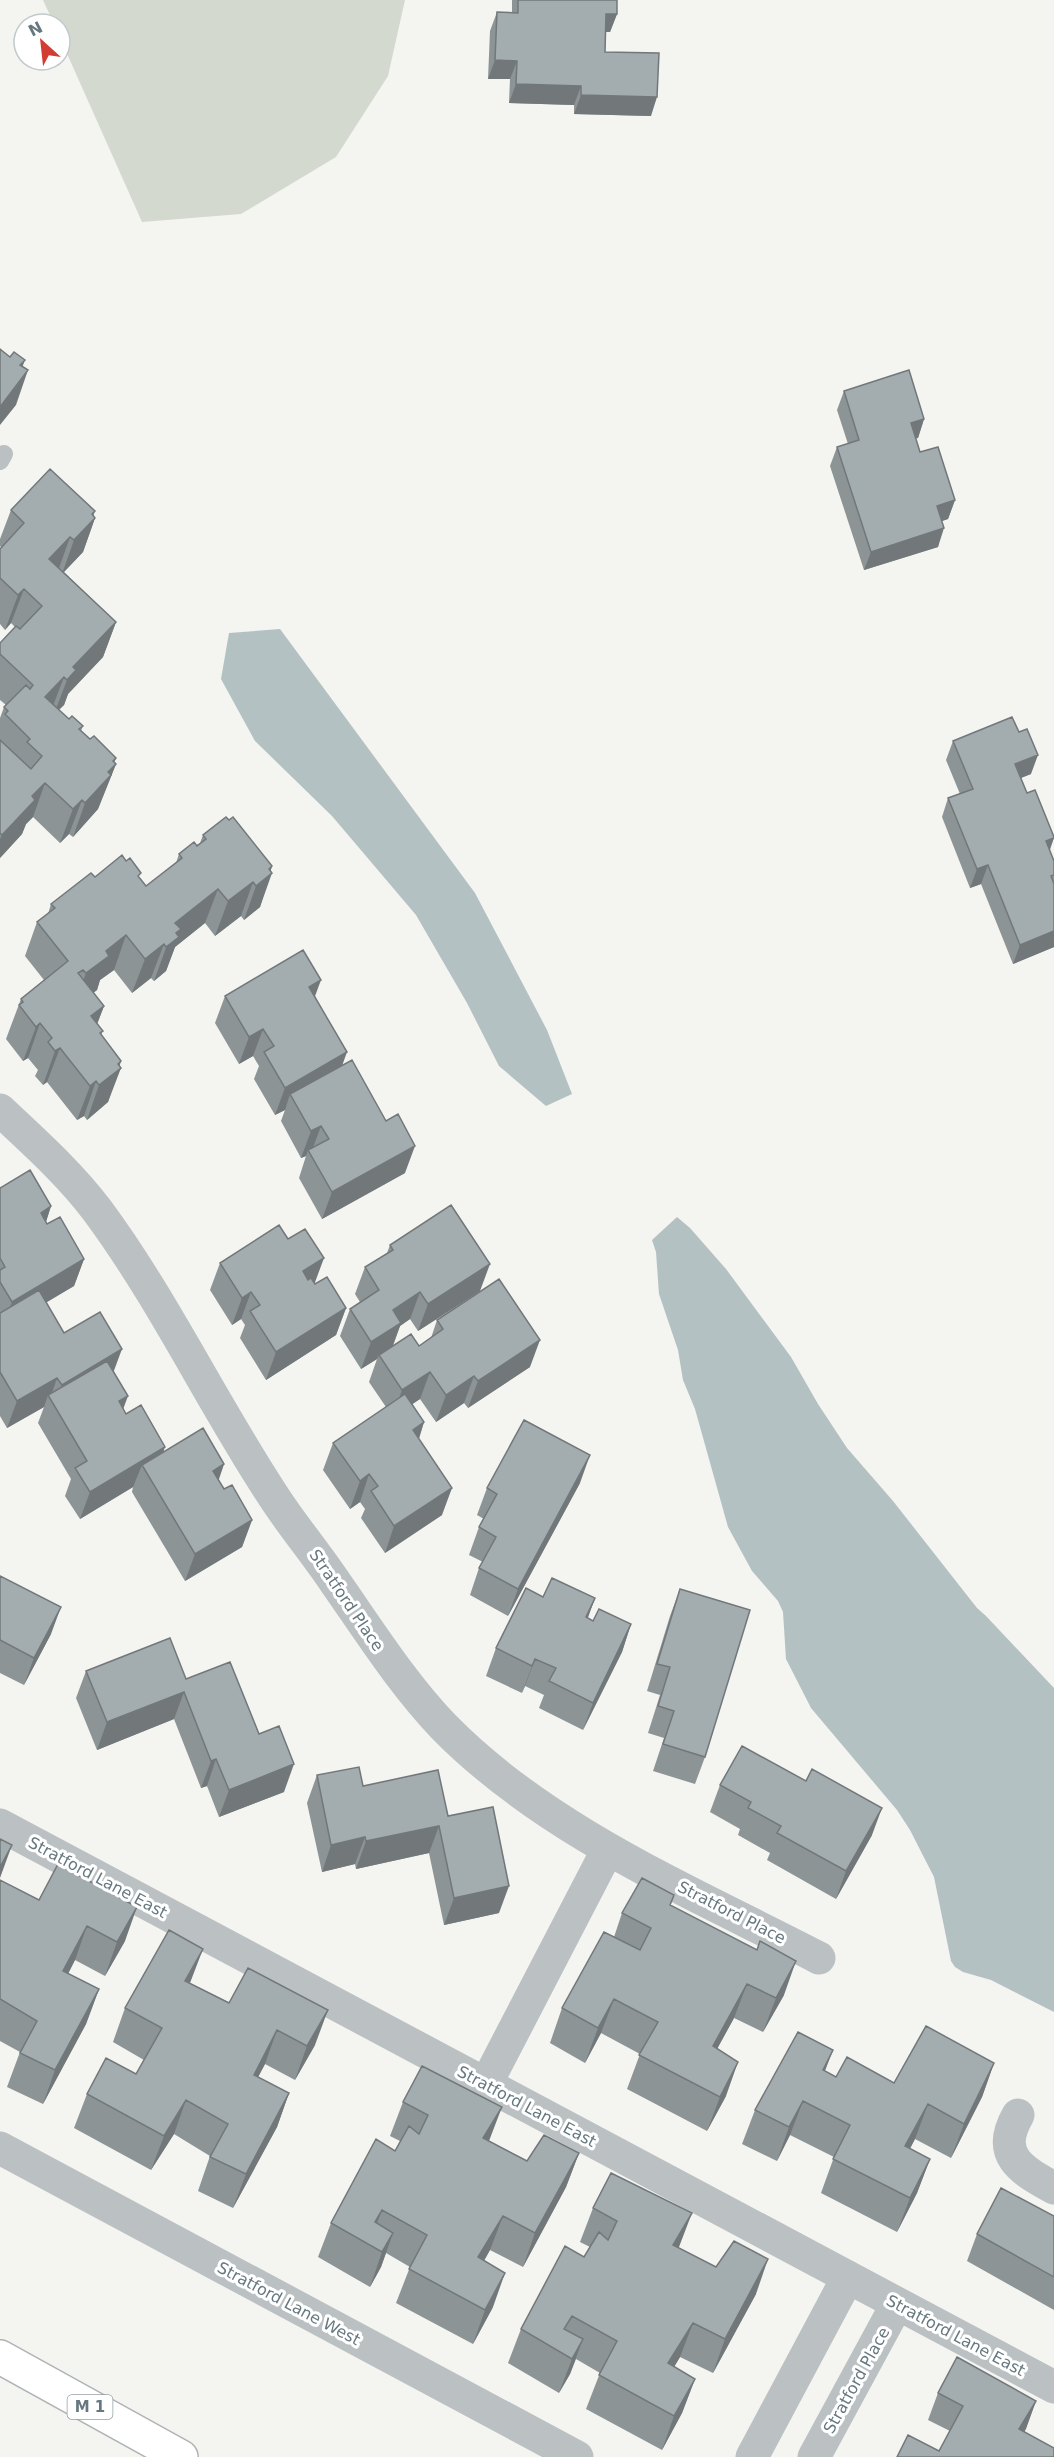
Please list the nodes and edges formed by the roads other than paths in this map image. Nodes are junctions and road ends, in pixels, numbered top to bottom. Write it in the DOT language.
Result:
graph roads {
  1 [pos="0,1110"];
  2 [pos="0,1825"];
  3 [pos="608,1849"];
  4 [pos="819,1958"];
  5 [pos="486,2084"];
  6 [pos="1018,2115"];
  7 [pos="0,2148"];
  8 [pos="1054,2187"];
  9 [pos="848,2277"];
  10 [pos="897,2304"];
  11 [pos="0,2357"];
  12 [pos="1054,2387"];
  13 [pos="181,2457"];
  14 [pos="577,2457"];
  15 [pos="752,2457"];
  16 [pos="814,2457"];
  1 -- 3 [label="street, Stratford Place"];
  2 -- 5 [label="street, Stratford Lane East"];
  3 -- 4 [label="street, Stratford Place"];
  3 -- 5 [label="street"];
  5 -- 9 [label="street, Stratford Lane East"];
  6 -- 8 [label="street"];
  7 -- 14 [label="street, Stratford Lane West"];
  9 -- 10 [label="street, Stratford Lane East"];
  9 -- 15 [label="street"];
  10 -- 12 [label="street, Stratford Lane East"];
  10 -- 16 [label="street, Stratford Place"];
  11 -- 13 [label="main road, M 1"];
}
